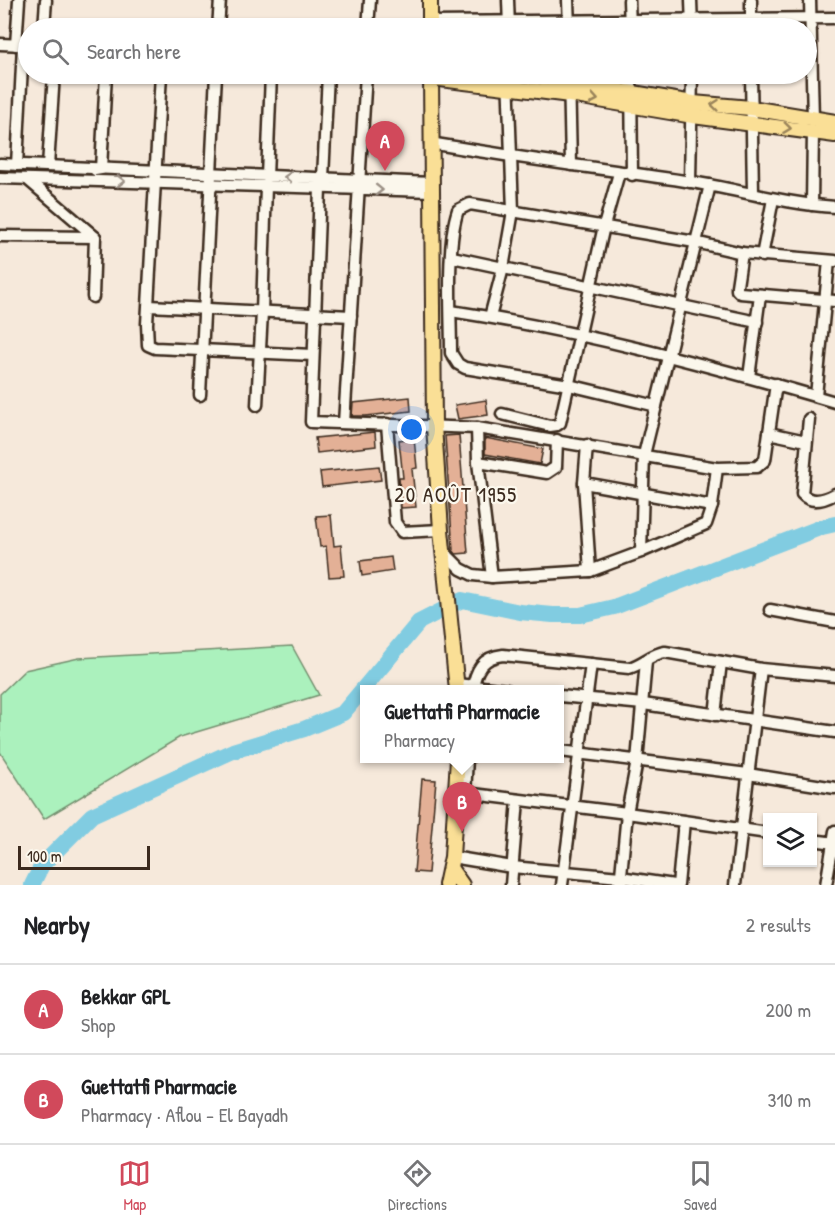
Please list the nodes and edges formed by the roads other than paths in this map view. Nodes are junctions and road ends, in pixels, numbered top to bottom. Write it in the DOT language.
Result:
graph roads {
  1 [pos="19,0"];
  2 [pos="46,0"];
  3 [pos="220,0"];
  4 [pos="370,0"];
  5 [pos="430,0"];
  6 [pos="508,0"];
  7 [pos="568,0"];
  8 [pos="629,0"];
  9 [pos="691,0"];
  10 [pos="751,0"];
  11 [pos="810,0"];
  12 [pos="21,18"];
  13 [pos="45,18"];
  14 [pos="219,18"];
  15 [pos="369,18"];
  16 [pos="429,18"];
  17 [pos="509,18"];
  18 [pos="569,18"];
  19 [pos="630,18"];
  20 [pos="692,18"];
  21 [pos="751,18"];
  22 [pos="810,18"];
  23 [pos="835,18"];
  24 [pos="0,44"];
  25 [pos="18,45"];
  26 [pos="21,84"];
  27 [pos="53,84"];
  28 [pos="105,84"];
  29 [pos="161,84"];
  30 [pos="216,84"];
  31 [pos="271,84"];
  32 [pos="327,84"];
  33 [pos="365,84"];
  34 [pos="431,84"];
  35 [pos="508,84"];
  36 [pos="570,84"];
  37 [pos="574,84"];
  38 [pos="630,84"];
  39 [pos="692,84"];
  40 [pos="751,84"];
  41 [pos="812,84"];
  42 [pos="631,99"];
  43 [pos="751,108"];
  44 [pos="693,110"];
  45 [pos="835,122"];
  46 [pos="752,124"];
  47 [pos="813,125"];
  48 [pos="835,135"];
  49 [pos="430,143"];
  50 [pos="512,157"];
  51 [pos="0,164"];
  52 [pos="17,165"];
  53 [pos="571,165"];
  54 [pos="48,166"];
  55 [pos="101,170"];
  56 [pos="619,173"];
  57 [pos="632,175"];
  58 [pos="156,177"];
  59 [pos="0,178"];
  60 [pos="27,179"];
  61 [pos="212,179"];
  62 [pos="266,181"];
  63 [pos="690,182"];
  64 [pos="322,184"];
  65 [pos="358,184"];
  66 [pos="710,185"];
  67 [pos="431,187"];
  68 [pos="753,193"];
  69 [pos="773,199"];
  70 [pos="812,205"];
  71 [pos="835,207"];
  72 [pos="513,211"];
  73 [pos="604,226"];
  74 [pos="0,236"];
  75 [pos="95,237"];
  76 [pos="694,242"];
  77 [pos="742,253"];
  78 [pos="762,256"];
  79 [pos="452,257"];
  80 [pos="832,261"];
  81 [pos="503,268"];
  82 [pos="590,288"];
  83 [pos="760,295"];
  84 [pos="93,297"];
  85 [pos="831,300"];
  86 [pos="679,305"];
  87 [pos="149,306"];
  88 [pos="205,309"];
  89 [pos="451,311"];
  90 [pos="262,312"];
  91 [pos="315,315"];
  92 [pos="351,315"];
  93 [pos="490,317"];
  94 [pos="757,322"];
  95 [pos="579,336"];
  96 [pos="202,349"];
  97 [pos="260,352"];
  98 [pos="313,355"];
  99 [pos="667,356"];
  100 [pos="749,377"];
  101 [pos="776,384"];
  102 [pos="569,385"];
  103 [pos="200,395"];
  104 [pos="816,396"];
  105 [pos="835,402"];
  106 [pos="257,405"];
  107 [pos="656,405"];
  108 [pos="502,414"];
  109 [pos="809,419"];
  110 [pos="344,423"];
  111 [pos="387,424"];
  112 [pos="434,426"];
  113 [pos="477,428"];
  114 [pos="769,433"];
  115 [pos="557,440"];
  116 [pos="807,441"];
  117 [pos="587,445"];
  118 [pos="644,455"];
  119 [pos="478,462"];
  120 [pos="717,468"];
  121 [pos="584,483"];
  122 [pos="641,492"];
  123 [pos="835,494"];
  124 [pos="712,506"];
  125 [pos="441,530"];
  126 [pos="443,550"];
  127 [pos="641,552"];
  128 [pos="590,571"];
  129 [pos="492,577"];
  130 [pos="770,610"];
  131 [pos="835,622"];
  132 [pos="646,661"];
  133 [pos="721,662"];
  134 [pos="591,664"];
  135 [pos="761,669"];
  136 [pos="835,676"];
  137 [pos="457,685"];
  138 [pos="473,685"];
  139 [pos="564,696"];
  140 [pos="588,699"];
  141 [pos="643,704"];
  142 [pos="715,715"];
  143 [pos="755,721"];
  144 [pos="835,732"];
  145 [pos="564,752"];
  146 [pos="580,754"];
  147 [pos="637,761"];
  148 [pos="458,763"];
  149 [pos="466,763"];
  150 [pos="748,774"];
  151 [pos="835,788"];
  152 [pos="461,793"];
  153 [pos="518,800"];
  154 [pos="573,808"];
  155 [pos="627,813"];
  156 [pos="684,821"];
  157 [pos="742,830"];
  158 [pos="835,831"];
  159 [pos="763,832"];
  160 [pos="817,841"];
  161 [pos="834,843"];
  162 [pos="451,863"];
  163 [pos="512,867"];
  164 [pos="565,871"];
  165 [pos="620,881"];
  166 [pos="446,885"];
  167 [pos="462,885"];
  168 [pos="511,885"];
  169 [pos="562,885"];
  170 [pos="676,885"];
  171 [pos="735,885"];
  172 [pos="826,885"];
  1 -- 12 [label="street"];
  2 -- 13 [label="street"];
  3 -- 14 [label="street"];
  4 -- 15 [label="street"];
  5 -- 16 [label="main road"];
  6 -- 17 [label="street"];
  7 -- 18 [label="street"];
  8 -- 19 [label="street"];
  9 -- 20 [label="street"];
  10 -- 21 [label="street"];
  11 -- 22 [label="street"];
  22 -- 23 [label="street"];
  24 -- 25 [label="street"];
  26 -- 52 [label="street"];
  27 -- 54 [label="street"];
  28 -- 55 [label="street"];
  29 -- 58 [label="street"];
  30 -- 61 [label="street"];
  31 -- 62 [label="street"];
  32 -- 64 [label="street"];
  33 -- 65 [label="street"];
  34 -- 49 [label="main road"];
  35 -- 50 [label="street"];
  36 -- 53 [label="street"];
  37 -- 42 [label="main road"];
  38 -- 42 [label="street"];
  39 -- 44 [label="street"];
  40 -- 43 [label="street"];
  41 -- 47 [label="street"];
  42 -- 44 [label="main road"];
  42 -- 57 [label="street"];
  43 -- 44 [label="main road, one-way"];
  43 -- 46 [label="street"];
  43 -- 47 [label="main road"];
  44 -- 46 [label="main road"];
  44 -- 63 [label="street"];
  45 -- 47 [label="main road"];
  46 -- 47 [label="main road, one-way"];
  46 -- 68 [label="street"];
  47 -- 48 [label="main road"];
  47 -- 70 [label="street"];
  49 -- 50 [label="street"];
  49 -- 67 [label="main road"];
  50 -- 53 [label="street"];
  50 -- 72 [label="street"];
  51 -- 52 [label="street"];
  52 -- 54 [label="street"];
  53 -- 56 [label="street"];
  54 -- 55 [label="street"];
  55 -- 58 [label="street"];
  55 -- 60 [label="street"];
  56 -- 57 [label="street"];
  56 -- 73 [label="street"];
  57 -- 63 [label="street"];
  60 -- 58 [label="street, one-way"];
  58 -- 61 [label="street"];
  58 -- 87 [label="street"];
  59 -- 60 [label="street"];
  60 -- 75 [label="street"];
  61 -- 62 [label="street"];
  61 -- 88 [label="street"];
  62 -- 64 [label="street"];
  62 -- 90 [label="street"];
  63 -- 66 [label="street"];
  64 -- 65 [label="street"];
  64 -- 91 [label="street"];
  65 -- 67 [label="street"];
  65 -- 92 [label="street"];
  66 -- 68 [label="street"];
  66 -- 76 [label="street"];
  67 -- 112 [label="main road"];
  68 -- 69 [label="street"];
  69 -- 70 [label="street"];
  69 -- 78 [label="street"];
  70 -- 71 [label="street"];
  72 -- 73 [label="street"];
  72 -- 79 [label="street"];
  72 -- 81 [label="street"];
  73 -- 76 [label="street"];
  73 -- 82 [label="street"];
  74 -- 75 [label="street"];
  75 -- 84 [label="street"];
  76 -- 77 [label="street"];
  76 -- 86 [label="street"];
  77 -- 78 [label="street"];
  77 -- 83 [label="street"];
  78 -- 80 [label="street"];
  79 -- 81 [label="street"];
  79 -- 89 [label="street"];
  80 -- 85 [label="street"];
  81 -- 82 [label="street"];
  81 -- 93 [label="street"];
  82 -- 86 [label="street"];
  82 -- 95 [label="street"];
  83 -- 85 [label="street"];
  83 -- 94 [label="street"];
  85 -- 104 [label="street"];
  86 -- 94 [label="street"];
  86 -- 99 [label="street"];
  87 -- 88 [label="street"];
  87 -- 96 [label="street"];
  88 -- 90 [label="street"];
  88 -- 96 [label="street"];
  89 -- 93 [label="street"];
  89 -- 102 [label="street"];
  90 -- 91 [label="street"];
  90 -- 97 [label="street"];
  91 -- 92 [label="street"];
  91 -- 98 [label="street"];
  92 -- 110 [label="street"];
  93 -- 95 [label="street"];
  94 -- 100 [label="street"];
  95 -- 99 [label="street"];
  95 -- 102 [label="street"];
  96 -- 97 [label="street"];
  96 -- 103 [label="street"];
  97 -- 98 [label="street"];
  97 -- 106 [label="street"];
  98 -- 110 [label="street"];
  99 -- 100 [label="street"];
  99 -- 107 [label="street"];
  100 -- 101 [label="street"];
  101 -- 104 [label="street"];
  101 -- 114 [label="street"];
  102 -- 107 [label="street"];
  102 -- 108 [label="street"];
  104 -- 105 [label="street"];
  107 -- 118 [label="street"];
  109 -- 116 [label="street"];
  110 -- 111 [label="street"];
  111 -- 112 [label="street"];
  111 -- 125 [label="street"];
  112 -- 113 [label="street"];
  112 -- 125 [label="main road"];
  113 -- 115 [label="street"];
  113 -- 119 [label="street"];
  114 -- 116 [label="street"];
  114 -- 120 [label="street"];
  115 -- 117 [label="street"];
  115 -- 119 [label="street"];
  116 -- 123 [label="street"];
  117 -- 118 [label="street"];
  117 -- 121 [label="street"];
  118 -- 120 [label="street"];
  118 -- 122 [label="street"];
  119 -- 129 [label="street"];
  120 -- 124 [label="street"];
  121 -- 122 [label="street"];
  121 -- 128 [label="street"];
  122 -- 124 [label="street"];
  122 -- 127 [label="street"];
  124 -- 127 [label="street"];
  125 -- 126 [label="main road"];
  126 -- 129 [label="street"];
  126 -- 137 [label="main road"];
  127 -- 128 [label="street"];
  128 -- 129 [label="street"];
  130 -- 131 [label="street"];
  132 -- 133 [label="street"];
  132 -- 134 [label="street"];
  132 -- 141 [label="street"];
  133 -- 135 [label="street"];
  133 -- 142 [label="street"];
  134 -- 138 [label="street"];
  134 -- 140 [label="street"];
  135 -- 136 [label="street"];
  135 -- 143 [label="street"];
  139 -- 140 [label="street"];
  140 -- 141 [label="street"];
  140 -- 146 [label="street"];
  141 -- 142 [label="street"];
  141 -- 147 [label="street"];
  142 -- 143 [label="street"];
  143 -- 144 [label="street"];
  143 -- 150 [label="street"];
  145 -- 146 [label="street"];
  146 -- 147 [label="street"];
  146 -- 154 [label="street"];
  147 -- 150 [label="street"];
  147 -- 155 [label="street"];
  148 -- 152 [label="main road"];
  149 -- 152 [label="street"];
  150 -- 151 [label="street"];
  150 -- 157 [label="street"];
  152 -- 153 [label="street"];
  152 -- 162 [label="main road"];
  153 -- 154 [label="street"];
  153 -- 163 [label="street"];
  154 -- 155 [label="street"];
  154 -- 164 [label="street"];
  155 -- 156 [label="street"];
  155 -- 165 [label="street"];
  156 -- 157 [label="street"];
  156 -- 170 [label="street"];
  157 -- 159 [label="street"];
  157 -- 171 [label="street"];
  158 -- 161 [label="street"];
  160 -- 161 [label="street"];
  161 -- 172 [label="street"];
  162 -- 163 [label="street"];
  162 -- 166 [label="main road"];
  162 -- 167 [label="main road"];
  163 -- 164 [label="street"];
  163 -- 168 [label="street"];
  164 -- 165 [label="street"];
  164 -- 169 [label="street"];
  165 -- 170 [label="street"];
}
